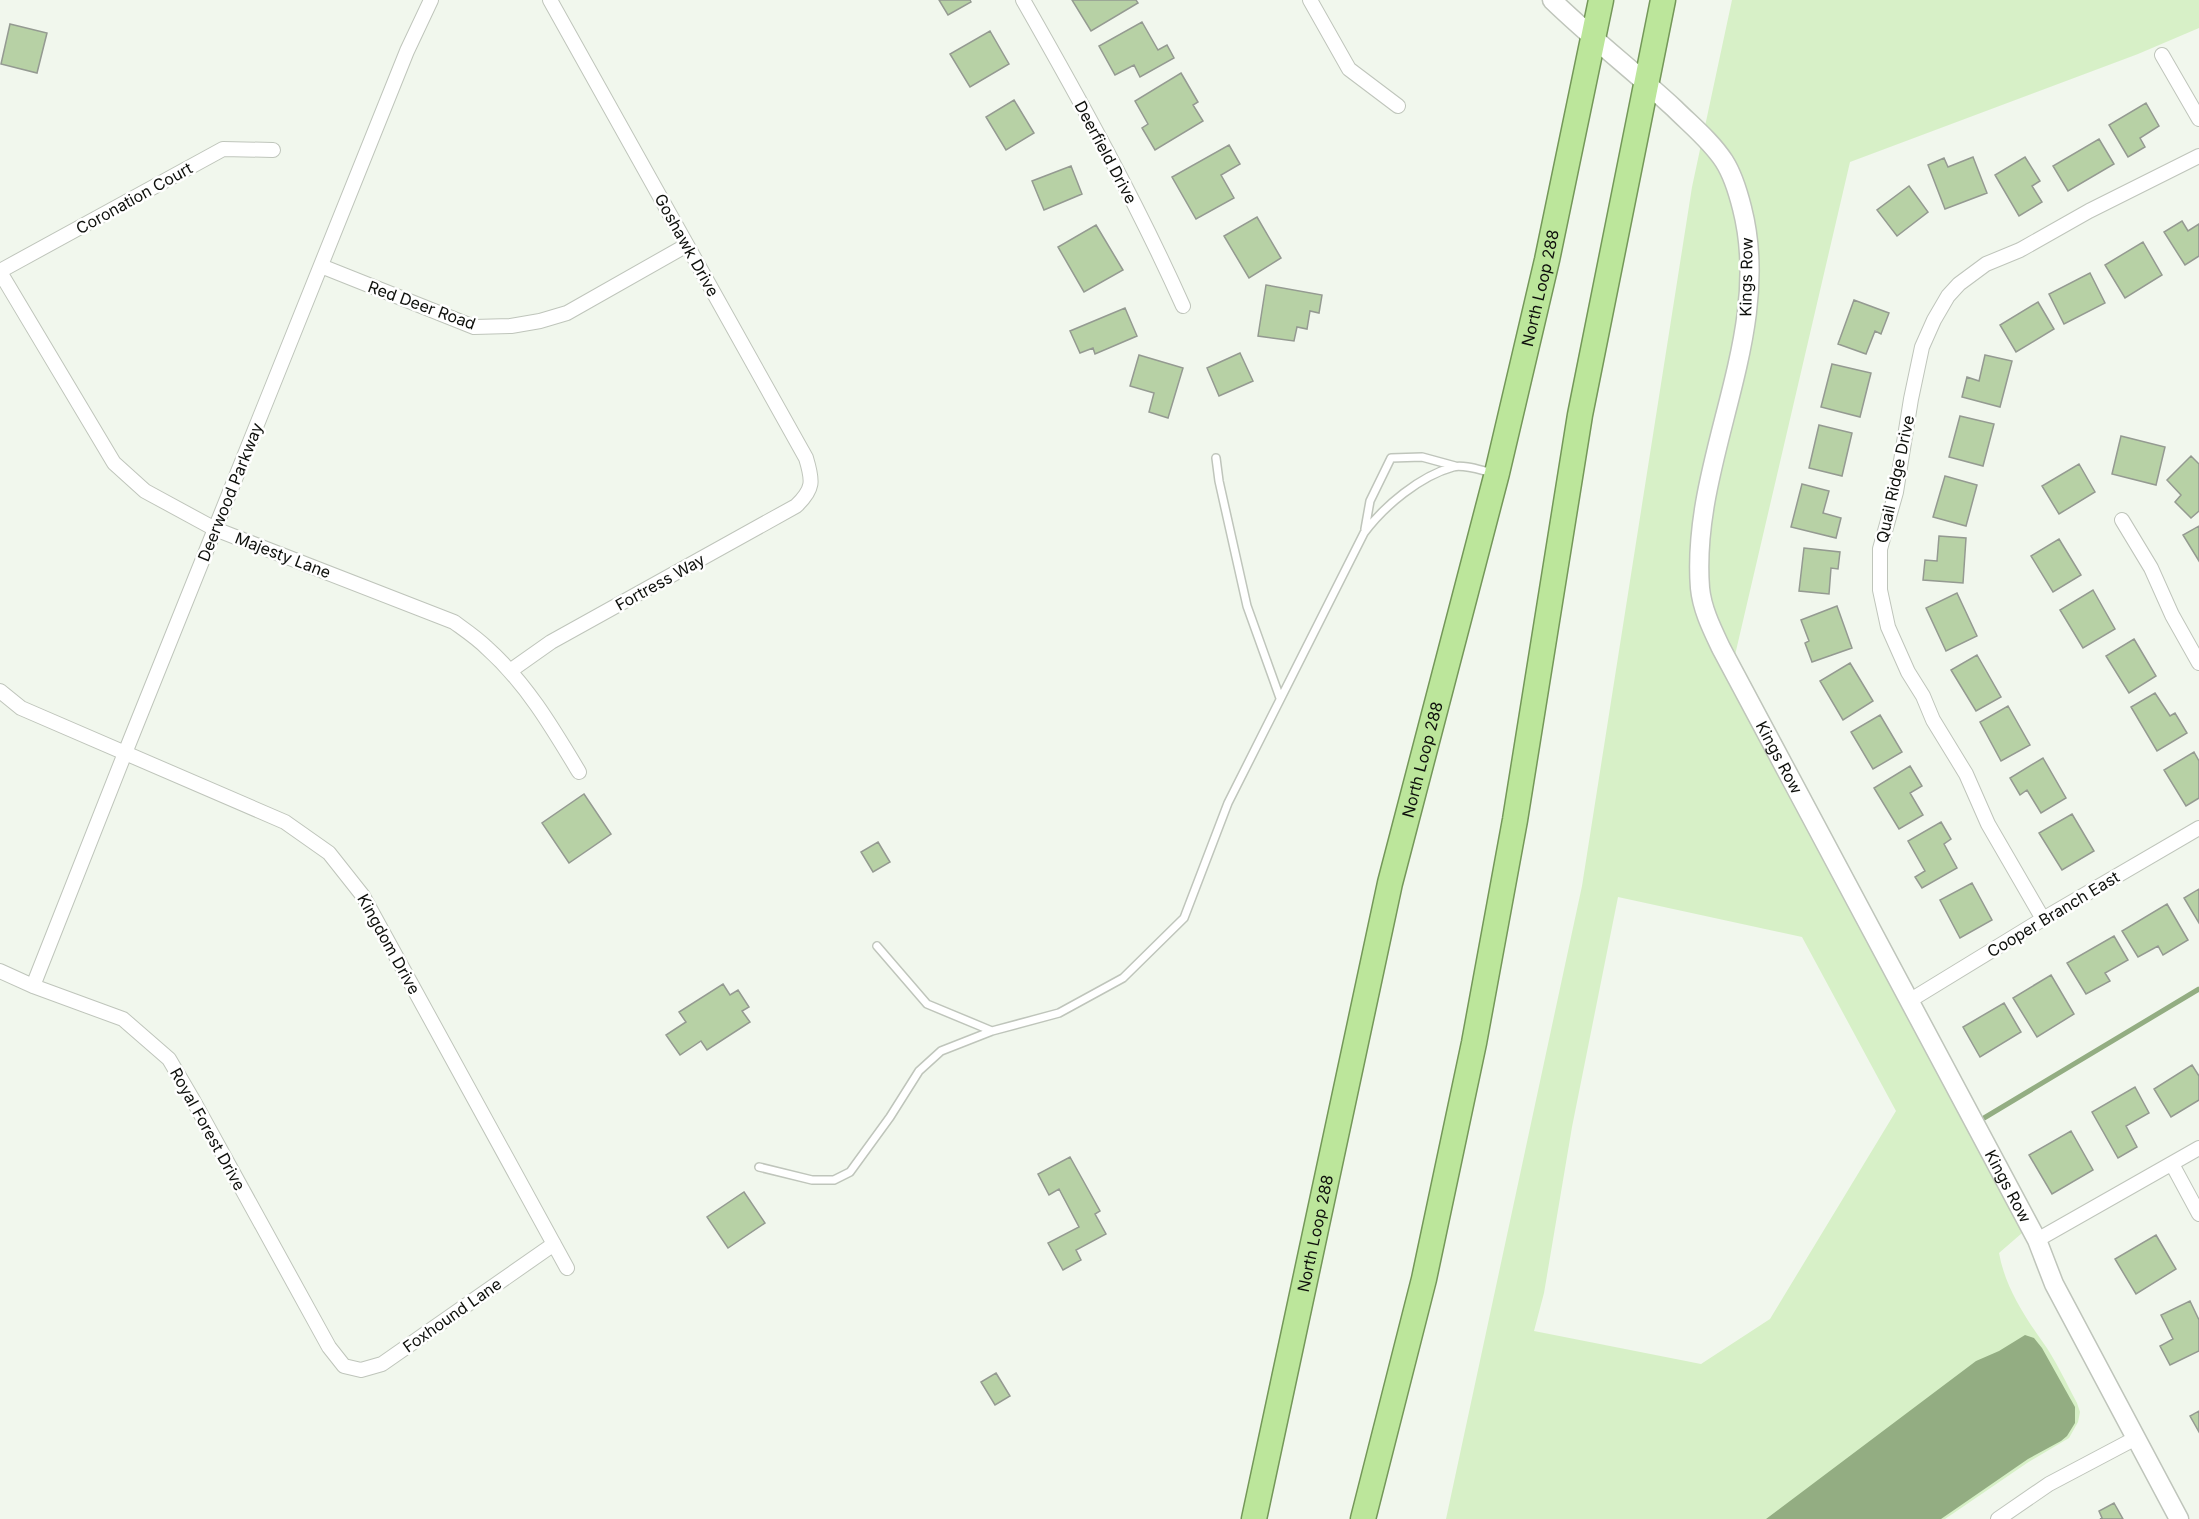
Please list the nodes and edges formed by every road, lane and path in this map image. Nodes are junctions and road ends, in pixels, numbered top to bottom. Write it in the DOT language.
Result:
graph roads {
  1 [pos="431,0"];
  2 [pos="550,0"];
  3 [pos="1023,0"];
  4 [pos="1310,0"];
  5 [pos="1552,0"];
  6 [pos="1601,0"];
  7 [pos="1663,0"];
  8 [pos="1593,39"];
  9 [pos="2162,55"];
  10 [pos="1646,81"];
  11 [pos="1398,106"];
  12 [pos="2199,119"];
  13 [pos="273,150"];
  14 [pos="2199,156"];
  15 [pos="687,245"];
  16 [pos="321,266"];
  17 [pos="0,272"];
  18 [pos="1183,306"];
  19 [pos="1216,458"];
  20 [pos="1455,466"];
  21 [pos="1497,473"];
  22 [pos="809,494"];
  23 [pos="2122,520"];
  24 [pos="215,529"];
  25 [pos="1364,533"];
  26 [pos="2199,663"];
  27 [pos="510,671"];
  28 [pos="0,691"];
  29 [pos="1280,698"];
  30 [pos="125,753"];
  31 [pos="579,772"];
  32 [pos="2199,828"];
  33 [pos="2043,919"];
  34 [pos="878,946"];
  35 [pos="0,971"];
  36 [pos="33,986"];
  37 [pos="1909,1001"];
  38 [pos="992,1031"];
  39 [pos="2199,1148"];
  40 [pos="2172,1164"];
  41 [pos="759,1167"];
  42 [pos="2199,1214"];
  43 [pos="2037,1240"];
  44 [pos="554,1244"];
  45 [pos="567,1268"];
  46 [pos="344,1366"];
  47 [pos="2136,1438"];
  48 [pos="1254,1519"];
  49 [pos="1363,1519"];
  50 [pos="1998,1519"];
  51 [pos="2179,1519"];
  1 -- 16 [label="street, Deerwood Parkway"];
  2 -- 15 [label="street, Goshawk Drive"];
  3 -- 18 [label="street, Deerfield Drive"];
  4 -- 11 [label="street"];
  5 -- 8 [label="street, Kings Row"];
  6 -- 8 [label="highway, North Loop 288"];
  7 -- 10 [label="highway"];
  8 -- 10 [label="street, Kings Row"];
  8 -- 21 [label="highway, North Loop 288"];
  9 -- 12 [label="street"];
  10 -- 37 [label="street, Kings Row"];
  10 -- 49 [label="highway"];
  13 -- 17 [label="street, Coronation Court"];
  14 -- 33 [label="street, Quail Ridge Drive"];
  15 -- 16 [label="street, Red Deer Road"];
  15 -- 22 [label="street, Goshawk Drive"];
  16 -- 24 [label="street, Deerwood Parkway"];
  17 -- 24 [label="street, Majesty Lane"];
  19 -- 29 [label="lane"];
  20 -- 21 [label="lane"];
  20 -- 25 [label="lane"];
  20 -- 25 [label="lane"];
  21 -- 48 [label="highway, North Loop 288"];
  22 -- 27 [label="street, Fortress Way"];
  23 -- 26 [label="street"];
  24 -- 27 [label="street, Majesty Lane"];
  24 -- 30 [label="street, Deerwood Parkway"];
  25 -- 29 [label="lane"];
  27 -- 31 [label="street, Majesty Lane"];
  28 -- 30 [label="street, Kingdom Drive"];
  29 -- 38 [label="lane"];
  30 -- 36 [label="street, Deerwood Parkway"];
  30 -- 44 [label="street, Kingdom Drive"];
  32 -- 33 [label="street, Cooper Branch East"];
  33 -- 37 [label="street, Cooper Branch East"];
  34 -- 38 [label="lane"];
  35 -- 36 [label="street, Royal Forest Drive"];
  36 -- 46 [label="street, Royal Forest Drive"];
  37 -- 43 [label="street, Kings Row"];
  38 -- 41 [label="lane"];
  39 -- 40 [label="street"];
  40 -- 42 [label="street"];
  40 -- 43 [label="street"];
  43 -- 47 [label="street, Kings Row"];
  44 -- 45 [label="street, Kingdom Drive"];
  44 -- 46 [label="street, Foxhound Lane"];
  47 -- 50 [label="street"];
  47 -- 51 [label="street, Kings Row"];
}
